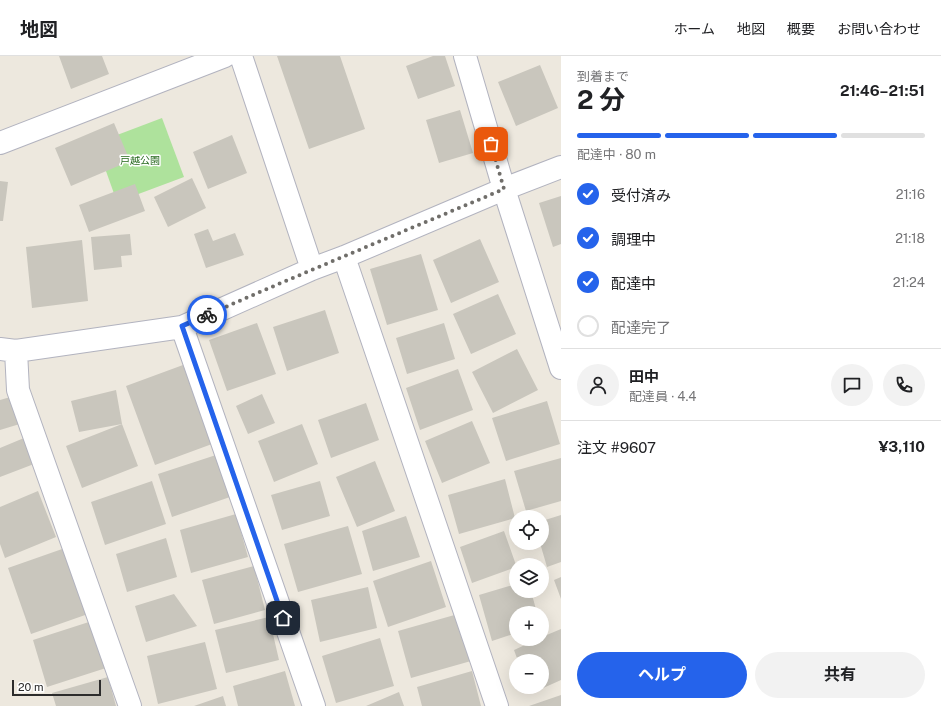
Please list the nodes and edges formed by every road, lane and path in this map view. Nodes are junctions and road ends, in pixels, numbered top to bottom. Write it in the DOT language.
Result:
graph roads {
  1 [pos="225,56"];
  2 [pos="242,56"];
  3 [pos="465,56"];
  4 [pos="0,144"];
  5 [pos="561,167"];
  6 [pos="504,189"];
  7 [pos="344,257"];
  8 [pos="312,269"];
  9 [pos="182,326"];
  10 [pos="8,350"];
  11 [pos="561,368"];
  12 [pos="130,706"];
  13 [pos="314,706"];
  14 [pos="497,706"];
  1 -- 4 [label="street"];
  2 -- 8 [label="street"];
  3 -- 6 [label="street"];
  5 -- 6 [label="street"];
  6 -- 7 [label="street"];
  6 -- 11 [label="street"];
  7 -- 8 [label="street"];
  7 -- 14 [label="street"];
  8 -- 9 [label="street"];
  9 -- 10 [label="street"];
  9 -- 13 [label="street"];
  10 -- 12 [label="street"];
}
